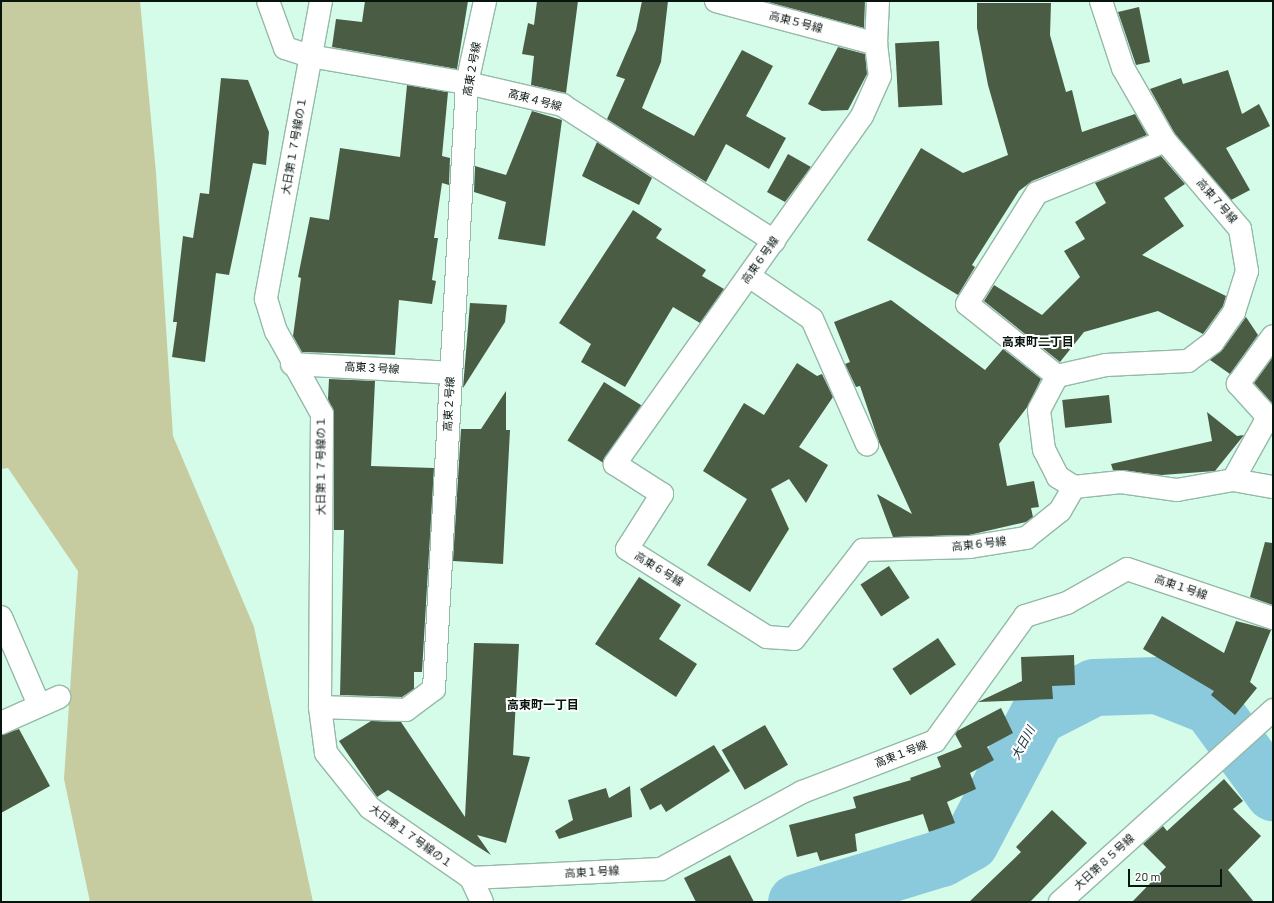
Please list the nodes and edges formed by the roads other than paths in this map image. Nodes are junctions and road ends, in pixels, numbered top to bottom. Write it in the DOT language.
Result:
graph roads {
  1 [pos="268,1"];
  2 [pos="321,1"];
  3 [pos="485,1"];
  4 [pos="716,1"];
  5 [pos="878,1"];
  6 [pos="1100,1"];
  7 [pos="876,44"];
  8 [pos="310,56"];
  9 [pos="467,83"];
  10 [pos="1165,141"];
  11 [pos="774,241"];
  12 [pos="749,276"];
  13 [pos="1273,336"];
  14 [pos="292,364"];
  15 [pos="451,373"];
  16 [pos="1056,376"];
  17 [pos="867,444"];
  18 [pos="1233,480"];
  19 [pos="1074,487"];
  20 [pos="1273,488"];
  21 [pos="1,617"];
  22 [pos="1273,618"];
  23 [pos="320,707"];
  24 [pos="1273,710"];
  25 [pos="1,723"];
  26 [pos="472,880"];
  27 [pos="482,902"];
  28 [pos="1060,902"];
  1 -- 8 [label="street, 高東４号線"];
  2 -- 8 [label="street, 大日第１７号線の１"];
  3 -- 9 [label="street, 高東２号線"];
  4 -- 7 [label="street, 高東５号線"];
  5 -- 7 [label="street, 高東６号線"];
  6 -- 10 [label="street, 高東７号線"];
  7 -- 11 [label="street, 高東６号線"];
  8 -- 9 [label="street, 高東４号線"];
  8 -- 14 [label="street, 大日第１７号線の１"];
  9 -- 11 [label="street, 高東４号線"];
  9 -- 15 [label="street, 高東２号線"];
  10 -- 16 [label="street"];
  10 -- 16 [label="street, 高東７号線"];
  11 -- 12 [label="street, 高東６号線"];
  12 -- 17 [label="street"];
  12 -- 19 [label="street, 高東６号線"];
  13 -- 18 [label="street"];
  14 -- 15 [label="street, 高東３号線"];
  14 -- 23 [label="street, 大日第１７号線の１"];
  15 -- 23 [label="street, 高東２号線"];
  16 -- 19 [label="street"];
  18 -- 19 [label="street"];
  18 -- 20 [label="street"];
  21 -- 25 [label="street"];
  22 -- 26 [label="street, 高東１号線"];
  23 -- 26 [label="street, 大日第１７号線の１"];
  24 -- 28 [label="street, 大日第８５号線"];
  26 -- 27 [label="street"];
}
